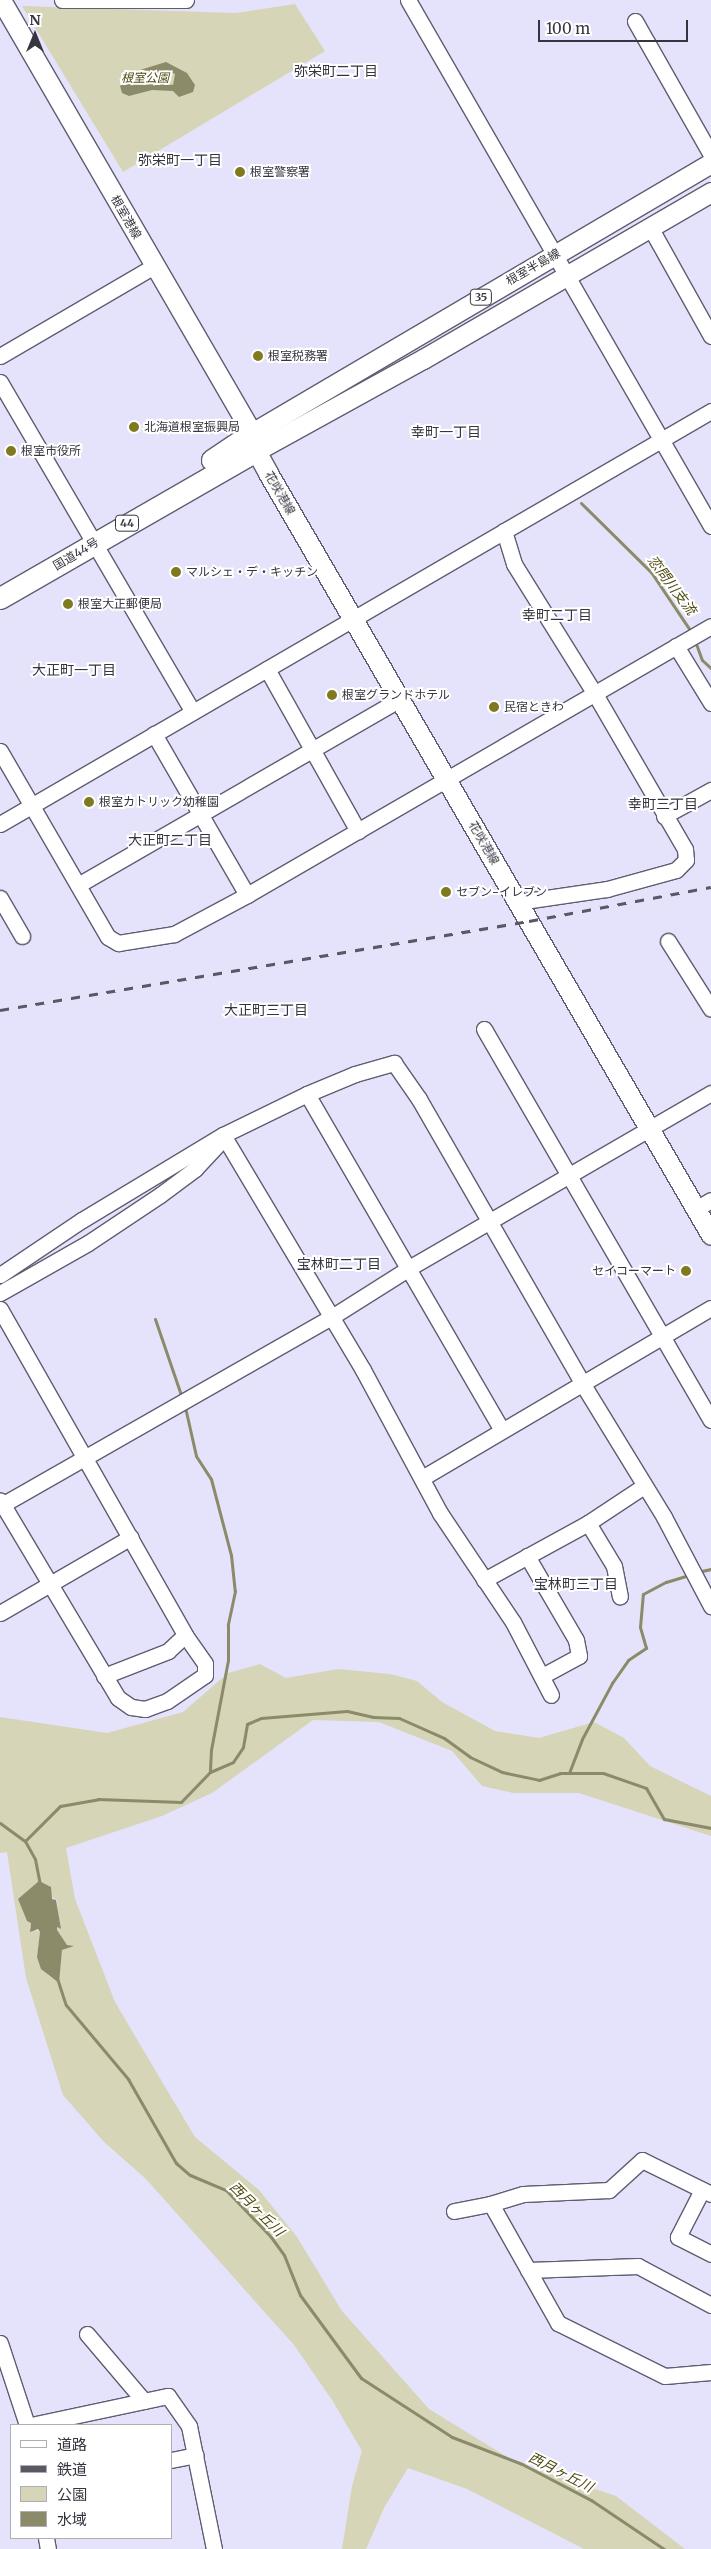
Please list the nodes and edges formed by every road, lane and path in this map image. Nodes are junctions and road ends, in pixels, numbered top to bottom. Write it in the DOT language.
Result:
graph roads {
  1 [pos="1,0"];
  2 [pos="62,0"];
  3 [pos="186,0"];
  4 [pos="408,0"];
  5 [pos="635,21"];
  6 [pos="0,24"];
  7 [pos="711,155"];
  8 [pos="711,164"];
  9 [pos="711,192"];
  10 [pos="650,227"];
  11 [pos="555,254"];
  12 [pos="149,268"];
  13 [pos="567,275"];
  14 [pos="711,336"];
  15 [pos="0,356"];
  16 [pos="0,382"];
  17 [pos="711,411"];
  18 [pos="661,439"];
  19 [pos="251,442"];
  20 [pos="711,526"];
  21 [pos="504,531"];
  22 [pos="91,538"];
  23 [pos="0,583"];
  24 [pos="0,598"];
  25 [pos="354,619"];
  26 [pos="711,626"];
  27 [pos="676,646"];
  28 [pos="267,669"];
  29 [pos="595,694"];
  30 [pos="400,699"];
  31 [pos="711,703"];
  32 [pos="193,712"];
  33 [pos="154,734"];
  34 [pos="310,749"];
  35 [pos="0,751"];
  36 [pos="446,779"];
  37 [pos="711,790"];
  38 [pos="31,805"];
  39 [pos="200,814"];
  40 [pos="664,816"];
  41 [pos="0,824"];
  42 [pos="358,831"];
  43 [pos="78,885"];
  44 [pos="247,895"];
  45 [pos="0,898"];
  46 [pos="518,902"];
  47 [pos="22,936"];
  48 [pos="668,942"];
  49 [pos="711,1009"];
  50 [pos="484,1029"];
  51 [pos="711,1093"];
  52 [pos="307,1094"];
  53 [pos="650,1129"];
  54 [pos="224,1135"];
  55 [pos="569,1176"];
  56 [pos="704,1204"];
  57 [pos="490,1221"];
  58 [pos="711,1235"];
  59 [pos="410,1268"];
  60 [pos="0,1274"];
  61 [pos="0,1293"];
  62 [pos="711,1308"];
  63 [pos="0,1309"];
  64 [pos="330,1318"];
  65 [pos="664,1336"];
  66 [pos="582,1383"];
  67 [pos="711,1420"];
  68 [pos="501,1429"];
  69 [pos="86,1457"];
  70 [pos="422,1478"];
  71 [pos="644,1486"];
  72 [pos="1,1503"];
  73 [pos="588,1523"];
  74 [pos="131,1537"];
  75 [pos="527,1556"];
  76 [pos="484,1580"];
  77 [pos="48,1584"];
  78 [pos="620,1596"];
  79 [pos="711,1606"];
  80 [pos="0,1612"];
  81 [pos="185,1635"];
  82 [pos="104,1676"];
  83 [pos="542,1676"];
  84 [pos="551,1695"];
  85 [pos="707,2192"];
  86 [pos="491,2204"];
  87 [pos="454,2211"];
  88 [pos="711,2254"];
  89 [pos="528,2270"];
  90 [pos="711,2305"];
  91 [pos="87,2334"];
  92 [pos="0,2343"];
  93 [pos="711,2372"];
  94 [pos="144,2401"];
  95 [pos="27,2424"];
  96 [pos="36,2424"];
  97 [pos="196,2455"];
  98 [pos="172,2460"];
  99 [pos="214,2549"];
  1 -- 12 [label="main road, 根室港線"];
  2 -- 3 [label="street"];
  4 -- 11 [label="street"];
  5 -- 7 [label="street"];
  6 -- 12 [label="main road, 根室港線"];
  8 -- 11 [label="main road, 根室半島線 / 35"];
  9 -- 10 [label="main road, 根室半島線 / 35"];
  10 -- 13 [label="main road, 根室半島線 / 35"];
  10 -- 14 [label="street"];
  11 -- 13 [label="street"];
  11 -- 19 [label="main road, 根室半島線 / 35"];
  12 -- 15 [label="street"];
  12 -- 19 [label="main road, 根室港線"];
  13 -- 18 [label="street"];
  13 -- 19 [label="main road, 根室半島線 / 35"];
  16 -- 22 [label="street"];
  17 -- 18 [label="street"];
  18 -- 20 [label="street"];
  18 -- 21 [label="street"];
  19 -- 22 [label="highway, 国道44号 / 44"];
  19 -- 25 [label="main road, 花咲港線"];
  21 -- 25 [label="street"];
  21 -- 29 [label="street"];
  22 -- 23 [label="highway, 国道44号 / 44"];
  22 -- 24 [label="highway, 国道44号 / 44"];
  22 -- 32 [label="street"];
  25 -- 28 [label="street"];
  25 -- 30 [label="main road, 花咲港線"];
  26 -- 27 [label="street"];
  27 -- 29 [label="street"];
  27 -- 31 [label="street"];
  28 -- 32 [label="street"];
  28 -- 34 [label="street"];
  29 -- 36 [label="street"];
  29 -- 40 [label="street"];
  30 -- 34 [label="street"];
  30 -- 36 [label="main road, 花咲港線"];
  32 -- 33 [label="street"];
  33 -- 38 [label="street"];
  33 -- 39 [label="street"];
  34 -- 39 [label="street"];
  34 -- 42 [label="street"];
  35 -- 38 [label="street"];
  36 -- 42 [label="street"];
  36 -- 46 [label="main road, 花咲港線"];
  37 -- 40 [label="street"];
  38 -- 41 [label="street"];
  38 -- 43 [label="street"];
  39 -- 43 [label="street"];
  39 -- 44 [label="street"];
  40 -- 46 [label="street"];
  42 -- 44 [label="street"];
  43 -- 44 [label="street"];
  45 -- 47 [label="street"];
  46 -- 53 [label="main road, 花咲港線"];
  48 -- 49 [label="street"];
  50 -- 55 [label="street"];
  51 -- 53 [label="street"];
  52 -- 54 [label="street"];
  52 -- 57 [label="street"];
  52 -- 59 [label="street"];
  53 -- 55 [label="street"];
  53 -- 56 [label="main road, 花咲港線"];
  54 -- 60 [label="street"];
  54 -- 61 [label="street"];
  54 -- 64 [label="street"];
  55 -- 57 [label="street"];
  55 -- 65 [label="street"];
  56 -- 58 [label="main road, 花咲港線"];
  57 -- 59 [label="street"];
  57 -- 66 [label="street"];
  59 -- 64 [label="street"];
  59 -- 68 [label="street"];
  62 -- 65 [label="street"];
  63 -- 69 [label="street"];
  64 -- 69 [label="street"];
  64 -- 70 [label="street"];
  65 -- 66 [label="street"];
  65 -- 67 [label="street"];
  66 -- 68 [label="street"];
  66 -- 71 [label="street"];
  68 -- 70 [label="street"];
  69 -- 72 [label="street"];
  69 -- 74 [label="street"];
  70 -- 76 [label="street"];
  71 -- 73 [label="street"];
  71 -- 79 [label="street"];
  72 -- 77 [label="street"];
  73 -- 75 [label="street"];
  73 -- 78 [label="street"];
  74 -- 77 [label="street"];
  74 -- 81 [label="street"];
  75 -- 76 [label="street"];
  75 -- 83 [label="street"];
  76 -- 83 [label="street"];
  77 -- 80 [label="street"];
  77 -- 82 [label="street"];
  81 -- 82 [label="street"];
  81 -- 82 [label="street"];
  83 -- 84 [label="street"];
  85 -- 86 [label="street"];
  85 -- 88 [label="street"];
  86 -- 87 [label="street"];
  86 -- 89 [label="street"];
  89 -- 90 [label="street"];
  89 -- 93 [label="street"];
  91 -- 94 [label="street"];
  92 -- 95 [label="street"];
  94 -- 96 [label="street"];
  94 -- 97 [label="street"];
  97 -- 98 [label="street"];
  97 -- 99 [label="street"];
}
